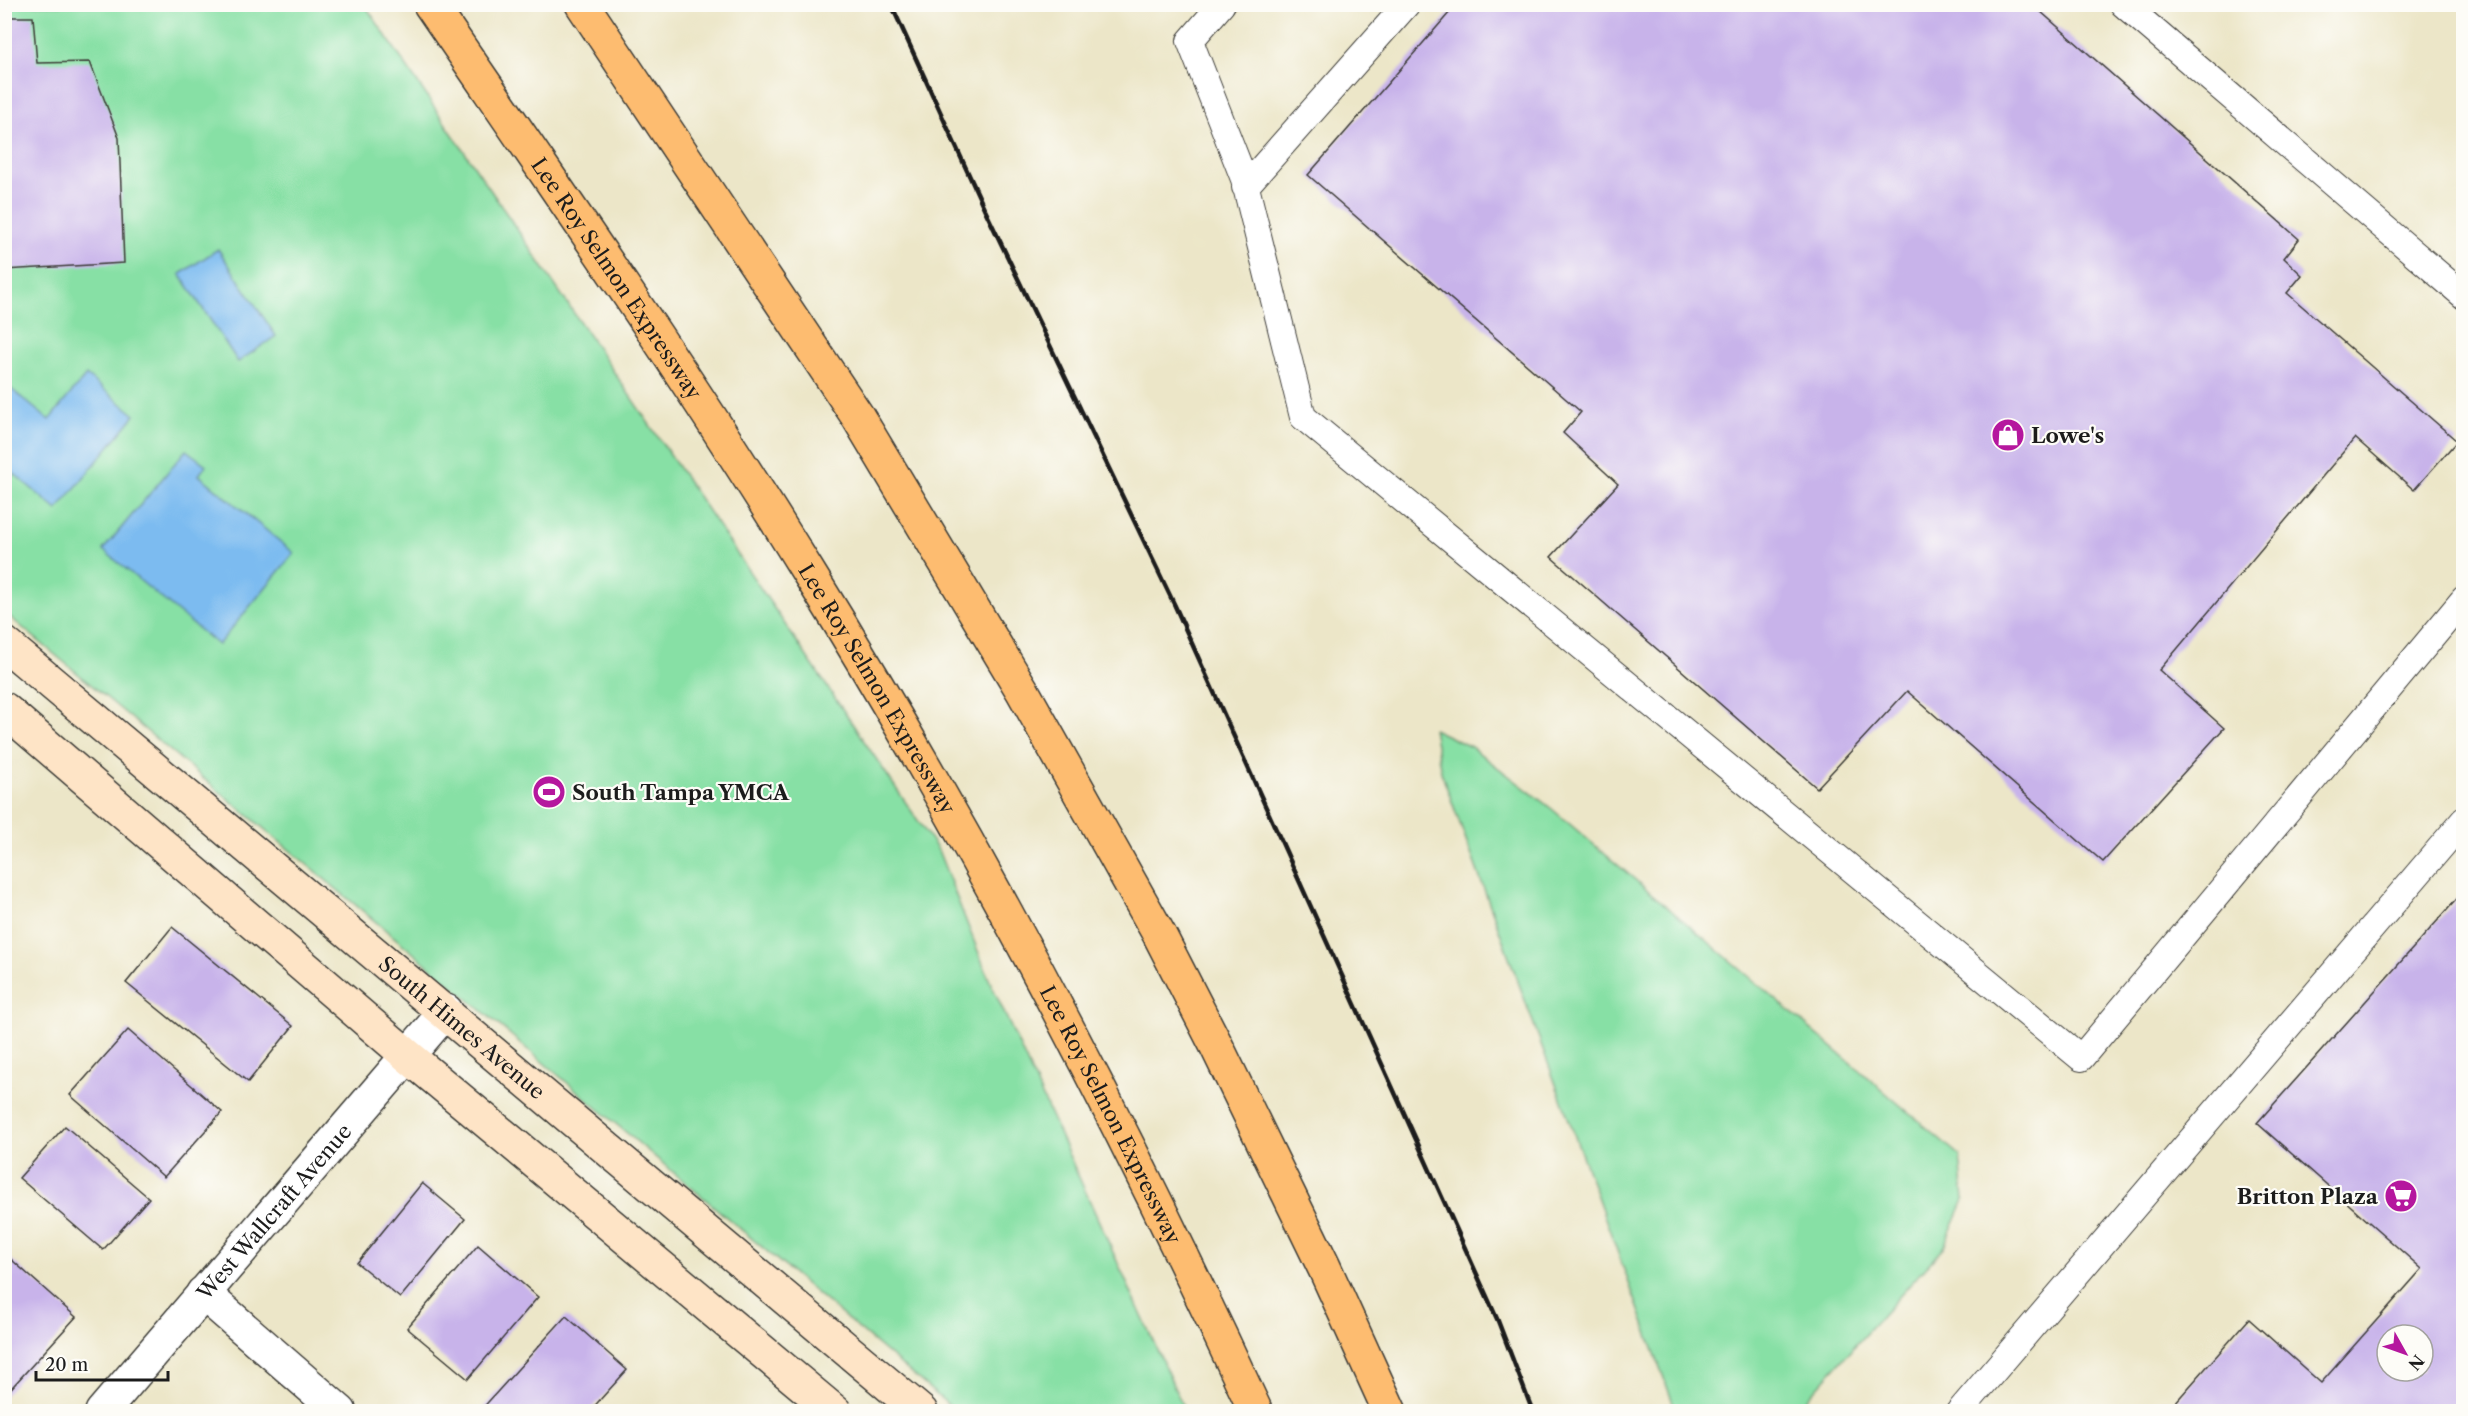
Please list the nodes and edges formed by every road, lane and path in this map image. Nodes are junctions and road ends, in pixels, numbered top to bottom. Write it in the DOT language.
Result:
graph roads {
  1 [pos="430,4"];
  2 [pos="582,4"];
  3 [pos="1222,4"];
  4 [pos="1407,4"];
  5 [pos="2123,4"];
  6 [pos="1245,187"];
  7 [pos="2463,296"];
  8 [pos="2463,599"];
  9 [pos="4,643"];
  10 [pos="4,709"];
  11 [pos="2463,820"];
  12 [pos="446,1011"];
  13 [pos="408,1056"];
  14 [pos="203,1293"];
  15 [pos="102,1412"];
  16 [pos="340,1412"];
  17 [pos="835,1412"];
  18 [pos="921,1412"];
  19 [pos="1256,1412"];
  20 [pos="1390,1412"];
  21 [pos="1959,1412"];
  1 -- 19 [label="highway, Lee Roy Selmon Expressway"];
  2 -- 20 [label="highway"];
  3 -- 6 [label="lane"];
  4 -- 6 [label="lane"];
  5 -- 7 [label="lane"];
  6 -- 8 [label="lane"];
  9 -- 12 [label="street, South Himes Avenue"];
  10 -- 13 [label="street"];
  11 -- 21 [label="lane"];
  12 -- 13 [label="street, West Wallcraft Avenue"];
  12 -- 18 [label="street, South Himes Avenue"];
  13 -- 14 [label="street, West Wallcraft Avenue"];
  13 -- 17 [label="street"];
  14 -- 15 [label="street, West Wallcraft Avenue"];
  14 -- 16 [label="street"];
}
